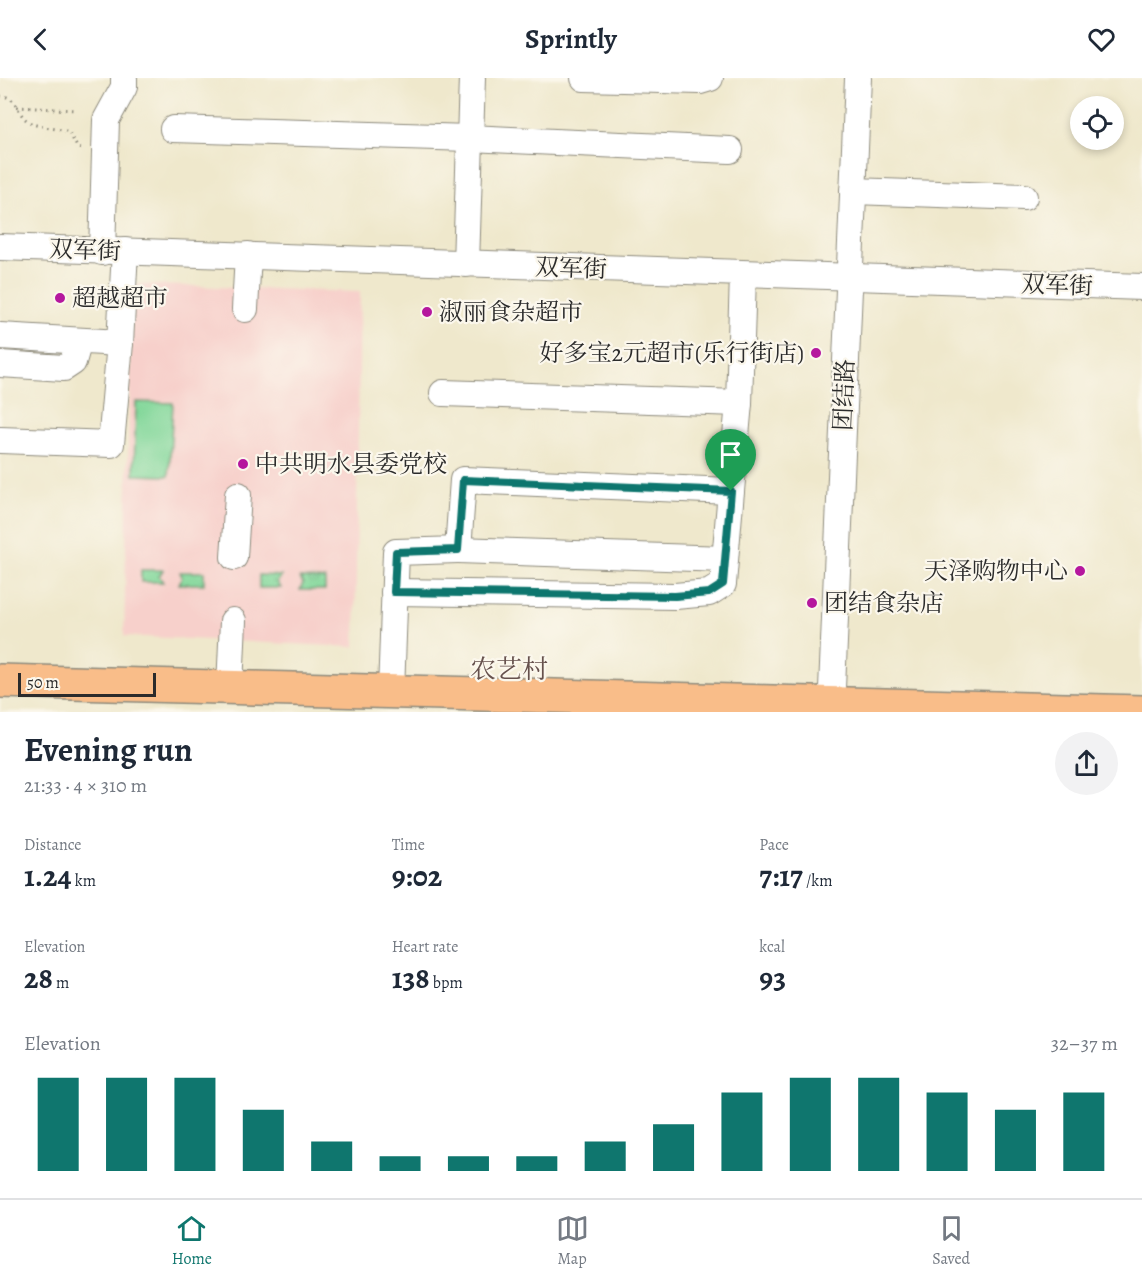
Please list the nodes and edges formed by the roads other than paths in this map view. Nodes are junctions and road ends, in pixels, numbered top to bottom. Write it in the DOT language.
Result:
graph roads {
  1 [pos="124,78"];
  2 [pos="471,78"];
  3 [pos="584,78"];
  4 [pos="710,78"];
  5 [pos="858,78"];
  6 [pos="173,129"];
  7 [pos="470,138"];
  8 [pos="730,150"];
  9 [pos="853,190"];
  10 [pos="1023,197"];
  11 [pos="0,247"];
  12 [pos="113,251"];
  13 [pos="248,255"];
  14 [pos="466,264"];
  15 [pos="743,275"];
  16 [pos="849,279"];
  17 [pos="1142,287"];
  18 [pos="244,309"];
  19 [pos="0,336"];
  20 [pos="79,341"];
  21 [pos="120,343"];
  22 [pos="0,364"];
  23 [pos="443,393"];
  24 [pos="739,403"];
  25 [pos="0,440"];
  26 [pos="731,491"];
  27 [pos="238,495"];
  28 [pos="458,550"];
  29 [pos="234,557"];
  30 [pos="725,559"];
  31 [pos="394,592"];
  32 [pos="233,621"];
  33 [pos="0,681"];
  34 [pos="230,687"];
  35 [pos="391,692"];
  36 [pos="0,699"];
  37 [pos="831,708"];
  38 [pos="446,712"];
  39 [pos="1142,712"];
  1 -- 12 [label="street"];
  2 -- 7 [label="street"];
  3 -- 4 [label="street"];
  5 -- 9 [label="street, 团结路"];
  6 -- 7 [label="street"];
  7 -- 8 [label="street"];
  7 -- 14 [label="street"];
  9 -- 10 [label="street"];
  9 -- 16 [label="street, 团结路"];
  11 -- 12 [label="street, 双军街"];
  12 -- 13 [label="street, 双军街"];
  12 -- 21 [label="street"];
  13 -- 14 [label="street, 双军街"];
  13 -- 18 [label="street"];
  14 -- 15 [label="street, 双军街"];
  15 -- 16 [label="street, 双军街"];
  15 -- 24 [label="street"];
  16 -- 17 [label="street, 双军街"];
  16 -- 37 [label="street, 团结路"];
  19 -- 20 [label="street"];
  20 -- 21 [label="street"];
  20 -- 22 [label="street"];
  21 -- 25 [label="street"];
  23 -- 24 [label="street"];
  24 -- 26 [label="street"];
  26 -- 28 [label="street"];
  26 -- 30 [label="street"];
  27 -- 29 [label="street"];
  28 -- 30 [label="street"];
  28 -- 31 [label="street"];
  30 -- 31 [label="street"];
  31 -- 35 [label="street"];
  32 -- 34 [label="street"];
  33 -- 34 [label="main road"];
  34 -- 35 [label="main road"];
  35 -- 37 [label="main road"];
  36 -- 38 [label="main road"];
  37 -- 39 [label="main road"];
}
